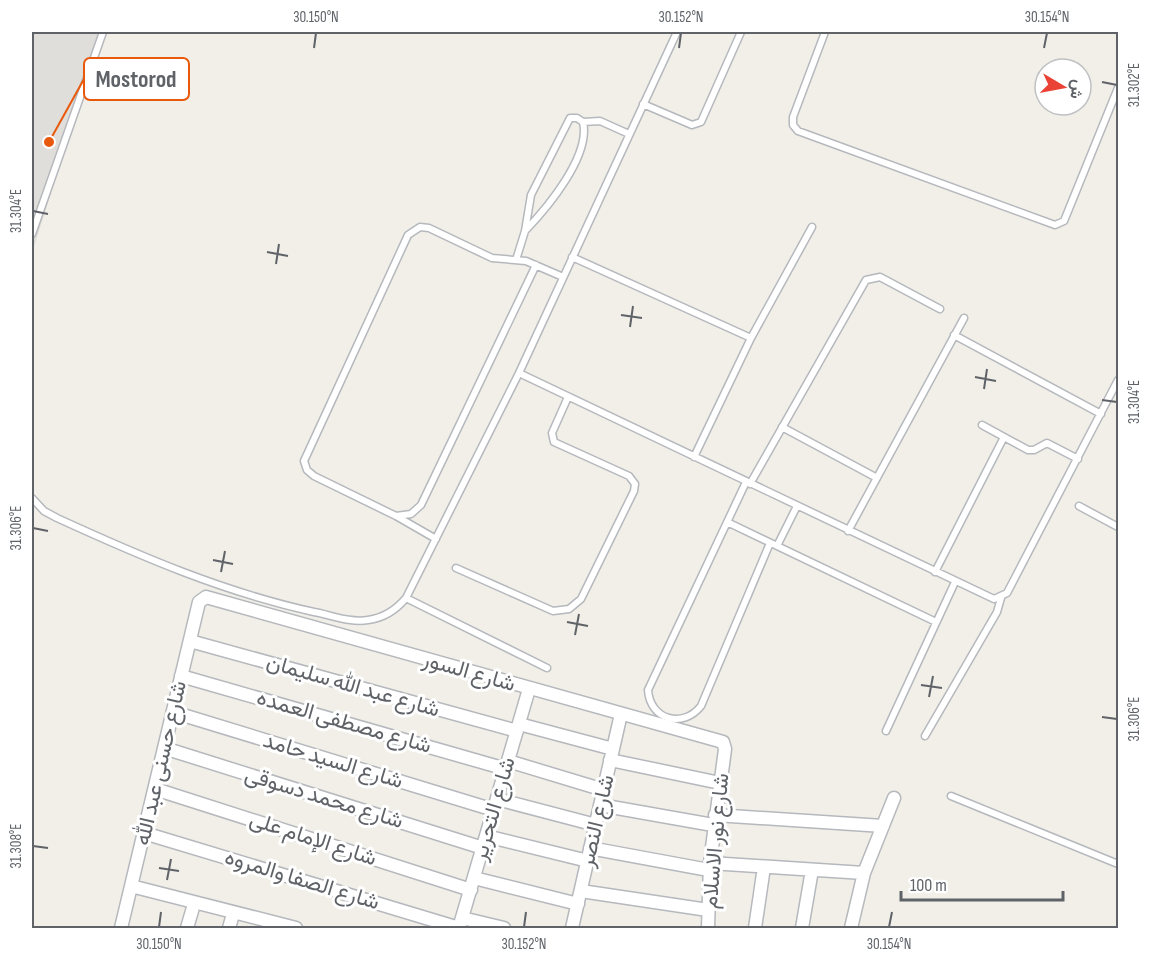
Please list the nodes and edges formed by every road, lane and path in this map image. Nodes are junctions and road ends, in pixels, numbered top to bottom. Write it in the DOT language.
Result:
graph roads {
  1 [pos="103,32"];
  2 [pos="677,32"];
  3 [pos="741,32"];
  4 [pos="825,32"];
  5 [pos="1119,88"];
  6 [pos="643,104"];
  7 [pos="583,122"];
  8 [pos="629,134"];
  9 [pos="812,227"];
  10 [pos="525,231"];
  11 [pos="32,234"];
  12 [pos="572,257"];
  13 [pos="516,260"];
  14 [pos="536,266"];
  15 [pos="563,277"];
  16 [pos="940,309"];
  17 [pos="964,318"];
  18 [pos="954,335"];
  19 [pos="751,338"];
  20 [pos="519,373"];
  21 [pos="1119,380"];
  22 [pos="568,397"];
  23 [pos="1101,414"];
  24 [pos="982,425"];
  25 [pos="782,427"];
  26 [pos="1004,437"];
  27 [pos="694,457"];
  28 [pos="1078,459"];
  29 [pos="878,478"];
  30 [pos="748,483"];
  31 [pos="32,498"];
  32 [pos="797,506"];
  33 [pos="1079,506"];
  34 [pos="396,516"];
  35 [pos="727,522"];
  36 [pos="1119,527"];
  37 [pos="849,531"];
  38 [pos="436,539"];
  39 [pos="774,545"];
  40 [pos="456,568"];
  41 [pos="935,573"];
  42 [pos="955,582"];
  43 [pos="203,598"];
  44 [pos="406,598"];
  45 [pos="1001,598"];
  46 [pos="936,622"];
  47 [pos="190,641"];
  48 [pos="547,668"];
  49 [pos="182,676"];
  50 [pos="529,689"];
  51 [pos="173,712"];
  52 [pos="621,714"];
  53 [pos="518,728"];
  54 [pos="886,731"];
  55 [pos="925,736"];
  56 [pos="164,748"];
  57 [pos="724,754"];
  58 [pos="612,755"];
  59 [pos="507,765"];
  60 [pos="720,783"];
  61 [pos="154,789"];
  62 [pos="604,790"];
  63 [pos="951,796"];
  64 [pos="894,798"];
  65 [pos="495,805"];
  66 [pos="600,805"];
  67 [pos="714,820"];
  68 [pos="596,825"];
  69 [pos="883,826"];
  70 [pos="144,833"];
  71 [pos="484,842"];
  72 [pos="590,848"];
  73 [pos="588,861"];
  74 [pos="1119,864"];
  75 [pos="710,867"];
  76 [pos="764,867"];
  77 [pos="813,870"];
  78 [pos="864,873"];
  79 [pos="472,884"];
  80 [pos="131,886"];
  81 [pos="581,891"];
  82 [pos="194,904"];
  83 [pos="578,904"];
  84 [pos="708,910"];
  85 [pos="233,914"];
  86 [pos="460,925"];
  87 [pos="278,926"];
  88 [pos="121,928"];
  89 [pos="187,928"];
  90 [pos="230,928"];
  91 [pos="296,928"];
  92 [pos="504,928"];
  93 [pos="572,928"];
  94 [pos="708,928"];
  95 [pos="755,928"];
  96 [pos="802,928"];
  97 [pos="852,928"];
  1 -- 11 [label="lane"];
  2 -- 6 [label="lane"];
  3 -- 6 [label="lane"];
  4 -- 5 [label="lane"];
  6 -- 8 [label="lane"];
  7 -- 8 [label="lane"];
  7 -- 10 [label="lane"];
  7 -- 10 [label="lane"];
  8 -- 12 [label="lane"];
  9 -- 19 [label="lane"];
  10 -- 13 [label="lane"];
  12 -- 15 [label="lane"];
  12 -- 19 [label="lane"];
  13 -- 14 [label="lane"];
  13 -- 34 [label="lane"];
  14 -- 15 [label="lane"];
  14 -- 34 [label="lane"];
  15 -- 20 [label="lane"];
  16 -- 25 [label="lane"];
  17 -- 18 [label="lane"];
  18 -- 23 [label="lane"];
  18 -- 29 [label="lane"];
  19 -- 27 [label="lane"];
  20 -- 22 [label="lane"];
  20 -- 38 [label="lane"];
  21 -- 23 [label="lane"];
  22 -- 27 [label="lane"];
  22 -- 40 [label="lane"];
  23 -- 28 [label="lane"];
  24 -- 26 [label="lane"];
  25 -- 29 [label="lane"];
  25 -- 30 [label="lane"];
  26 -- 28 [label="lane"];
  26 -- 41 [label="lane"];
  27 -- 30 [label="lane"];
  28 -- 45 [label="lane"];
  29 -- 37 [label="lane"];
  30 -- 32 [label="lane"];
  30 -- 35 [label="lane"];
  31 -- 44 [label="lane"];
  32 -- 37 [label="lane"];
  32 -- 39 [label="lane"];
  33 -- 36 [label="lane"];
  34 -- 38 [label="lane"];
  35 -- 39 [label="lane"];
  35 -- 39 [label="lane"];
  37 -- 41 [label="lane"];
  38 -- 44 [label="lane"];
  39 -- 46 [label="lane"];
  41 -- 42 [label="lane"];
  42 -- 45 [label="lane"];
  42 -- 46 [label="lane"];
  43 -- 47 [label="street, شارع حسنى عبد الله"];
  43 -- 50 [label="street, شارع السور"];
  44 -- 48 [label="lane"];
  45 -- 55 [label="lane"];
  46 -- 54 [label="lane"];
  47 -- 49 [label="street, شارع حسنى عبد الله"];
  47 -- 53 [label="street, شارع عبد الله سليمان"];
  49 -- 51 [label="street, شارع حسنى عبد الله"];
  49 -- 59 [label="street, شارع مصطفى العمده"];
  50 -- 52 [label="street, شارع السور"];
  50 -- 53 [label="street, شارع التحرير"];
  51 -- 56 [label="street, شارع حسنى عبد الله"];
  51 -- 65 [label="street, شارع السيد حامد"];
  52 -- 57 [label="street, شارع السور"];
  52 -- 58 [label="street, شارع النصر"];
  53 -- 58 [label="street, شارع عبد الله سليمان"];
  53 -- 59 [label="street, شارع التحرير"];
  56 -- 61 [label="street, شارع حسنى عبد الله"];
  56 -- 71 [label="street, شارع محمد دسوقى"];
  57 -- 60 [label="street, شارع نور الاسلام"];
  58 -- 60 [label="street, شارع عبد الله سليمان"];
  58 -- 62 [label="street, شارع النصر"];
  59 -- 62 [label="street, شارع مصطفى العمده"];
  59 -- 65 [label="street, شارع التحرير"];
  60 -- 67 [label="street, شارع نور الاسلام"];
  61 -- 70 [label="street, شارع حسنى عبد الله"];
  61 -- 79 [label="street, شارع الإمام على"];
  62 -- 66 [label="street, شارع النصر"];
  63 -- 74 [label="lane"];
  64 -- 69 [label="street"];
  65 -- 68 [label="street, شارع السيد حامد"];
  65 -- 71 [label="street, شارع التحرير"];
  66 -- 67 [label="street"];
  66 -- 68 [label="street, شارع النصر"];
  67 -- 69 [label="street"];
  67 -- 75 [label="street, شارع نور الاسلام"];
  68 -- 72 [label="street, شارع النصر"];
  69 -- 78 [label="street"];
  70 -- 80 [label="street, شارع حسنى عبد الله"];
  70 -- 86 [label="street, شارع الصفا والمروه"];
  71 -- 73 [label="street, شارع محمد دسوقى"];
  71 -- 79 [label="street, شارع التحرير"];
  72 -- 73 [label="street, شارع النصر"];
  72 -- 75 [label="street"];
  73 -- 81 [label="street, شارع النصر"];
  75 -- 76 [label="street"];
  75 -- 84 [label="street, شارع نور الاسلام"];
  76 -- 77 [label="street"];
  76 -- 95 [label="street"];
  77 -- 78 [label="street"];
  77 -- 96 [label="street"];
  78 -- 97 [label="street"];
  79 -- 83 [label="street, شارع الإمام على"];
  79 -- 86 [label="street, شارع التحرير"];
  80 -- 82 [label="street"];
  80 -- 88 [label="street, شارع حسنى عبد الله"];
  81 -- 83 [label="street, شارع النصر"];
  81 -- 84 [label="street"];
  82 -- 85 [label="street"];
  82 -- 89 [label="street"];
  83 -- 93 [label="street, شارع النصر"];
  84 -- 94 [label="street, شارع نور الاسلام"];
  85 -- 87 [label="street"];
  85 -- 90 [label="street"];
  86 -- 92 [label="street, شارع الصفا والمروه"];
  87 -- 91 [label="street"];
}
